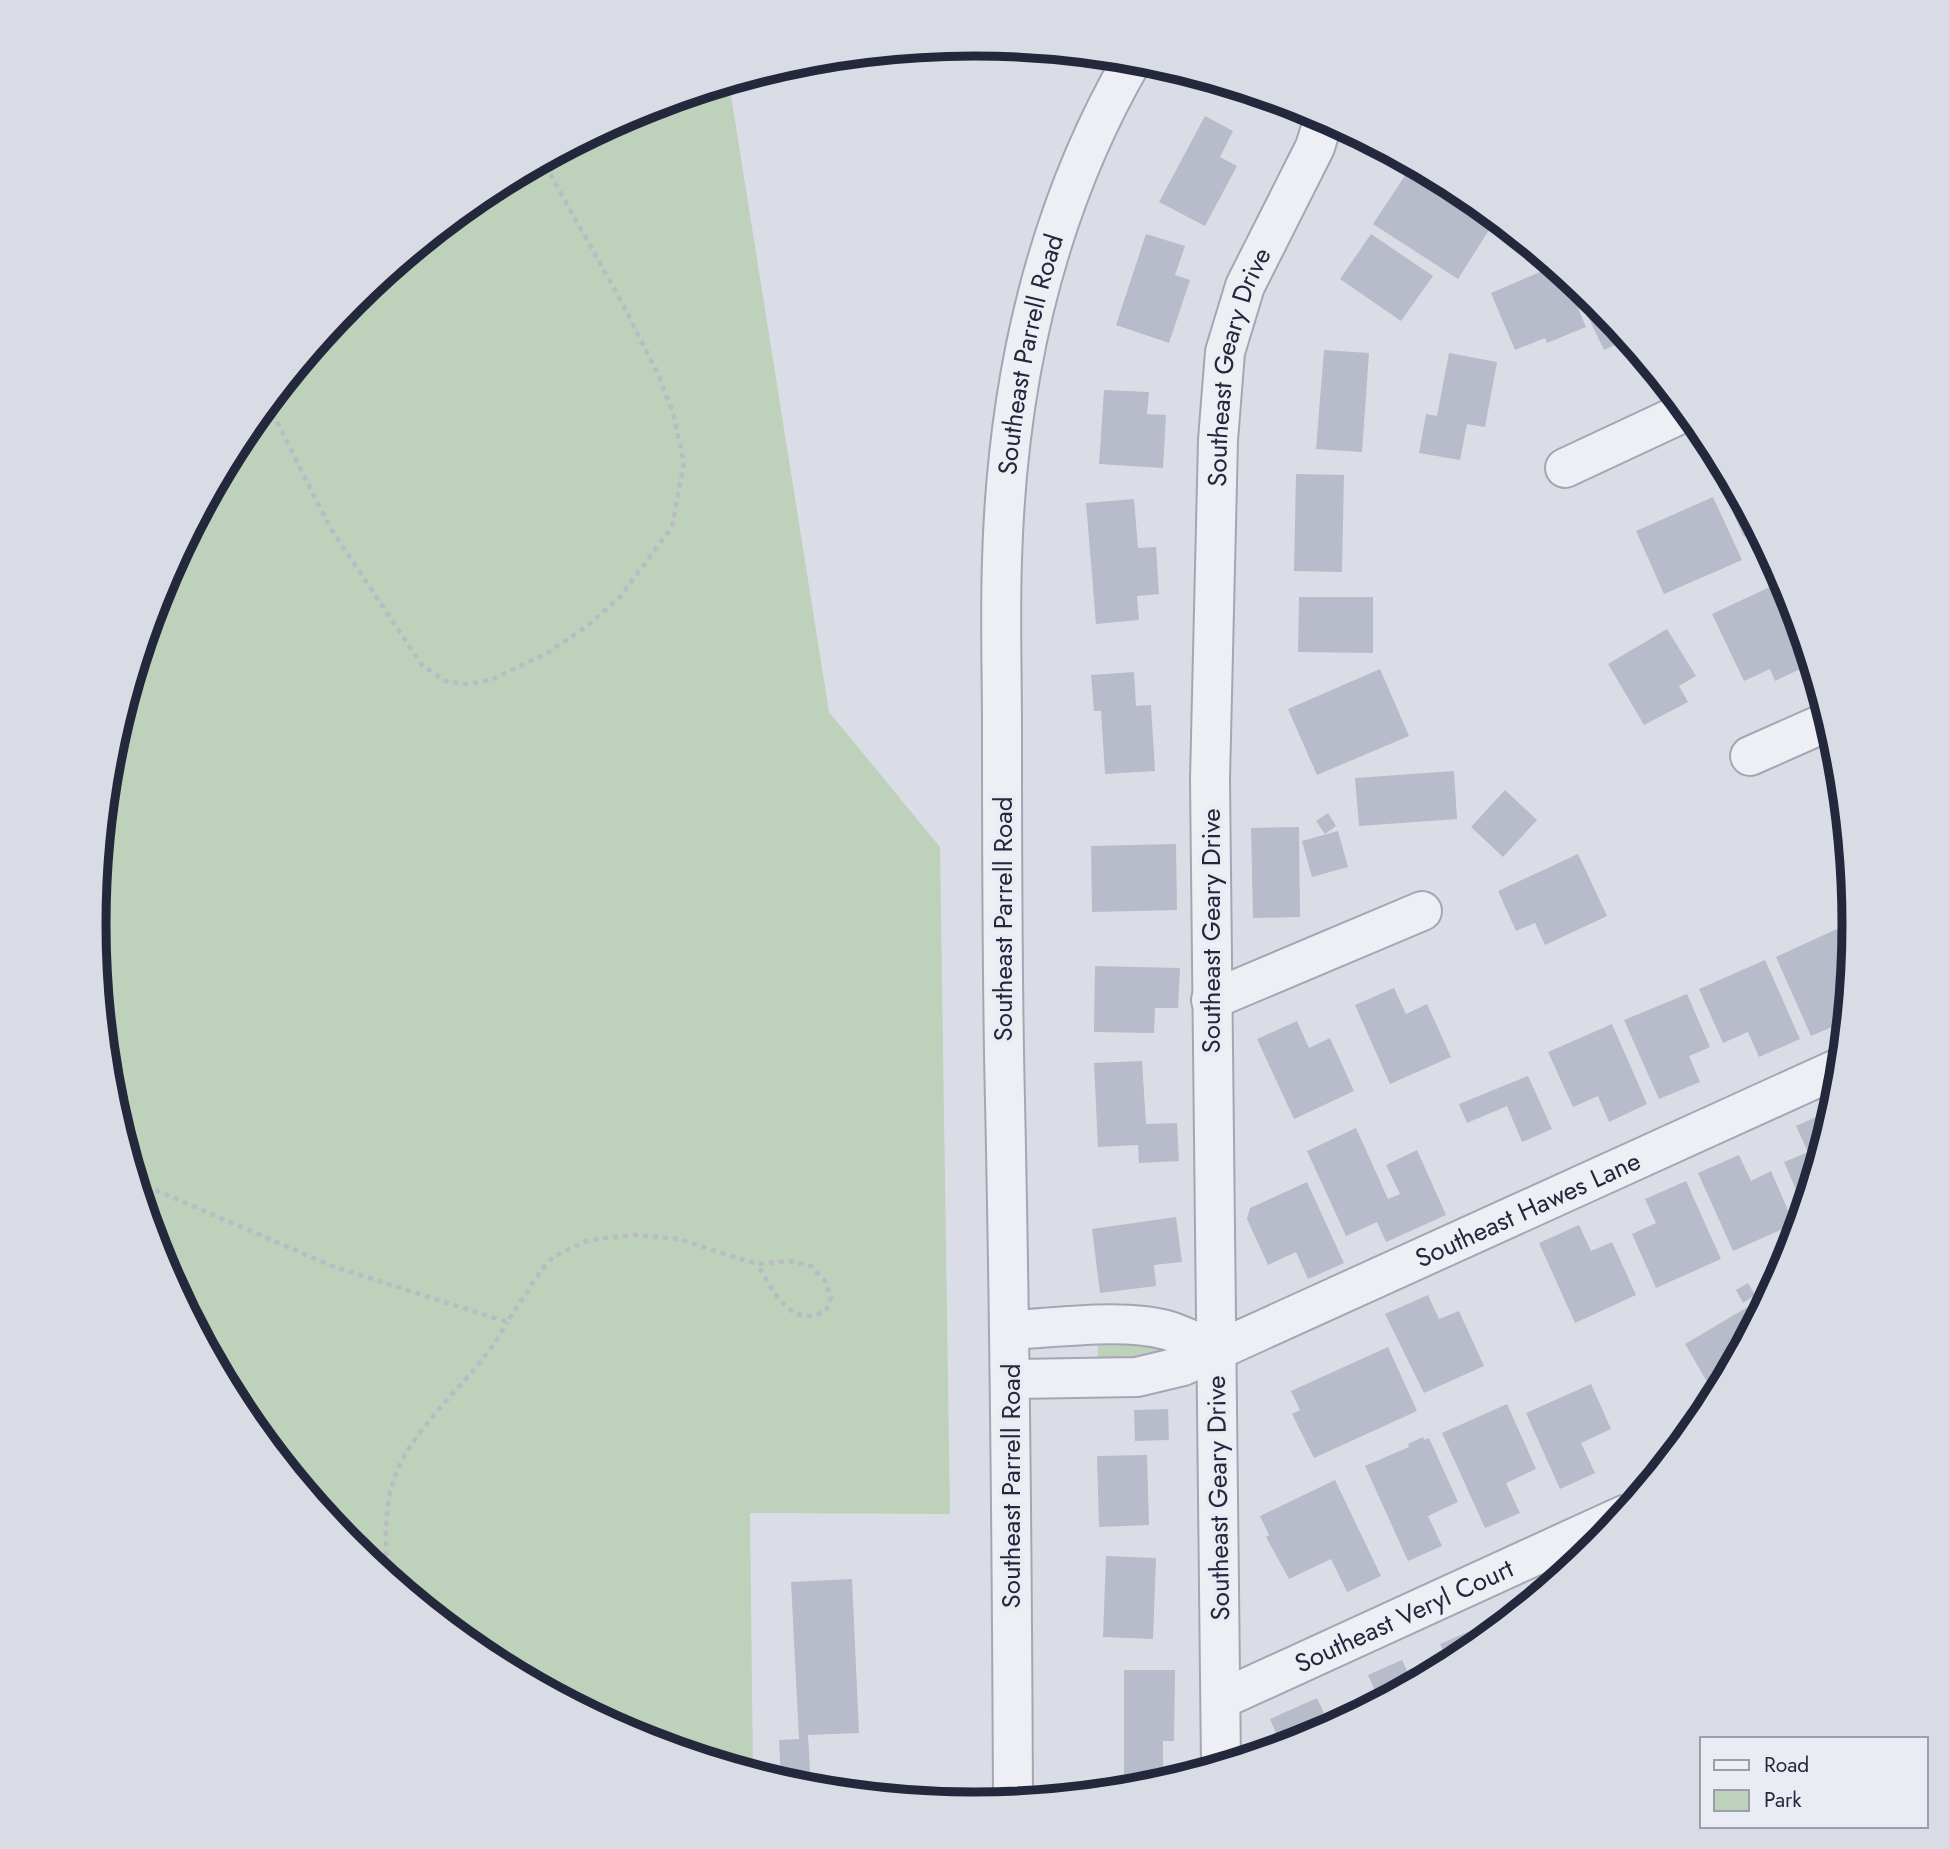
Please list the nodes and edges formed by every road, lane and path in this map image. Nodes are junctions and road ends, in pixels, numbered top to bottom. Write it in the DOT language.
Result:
graph roads {
  1 [pos="1127,70"];
  2 [pos="1321,128"];
  3 [pos="547,168"];
  4 [pos="273,413"];
  5 [pos="1678,415"];
  6 [pos="1565,468"];
  7 [pos="1819,725"];
  8 [pos="1750,756"];
  9 [pos="1422,911"];
  10 [pos="1211,1000"];
  11 [pos="1830,1072"];
  12 [pos="147,1186"];
  13 [pos="757,1264"];
  14 [pos="507,1322"];
  15 [pos="1010,1330"];
  16 [pos="1216,1352"];
  17 [pos="1010,1379"];
  18 [pos="1601,1525"];
  19 [pos="386,1563"];
  20 [pos="1222,1699"];
  21 [pos="1221,1757"];
  22 [pos="1013,1792"];
  1 -- 15 [label="street, Southeast Parrell Road"];
  2 -- 10 [label="street, Southeast Geary Drive"];
  3 -- 4 [label="path"];
  5 -- 6 [label="street"];
  7 -- 8 [label="street"];
  9 -- 10 [label="street"];
  10 -- 16 [label="street, Southeast Geary Drive"];
  11 -- 16 [label="street, Southeast Hawes Lane"];
  12 -- 14 [label="path"];
  13 -- 13 [label="path"];
  13 -- 14 [label="path"];
  14 -- 19 [label="path"];
  15 -- 16 [label="street"];
  15 -- 17 [label="street, Southeast Parrell Road"];
  16 -- 17 [label="street, Southeast Hawes Lane"];
  16 -- 20 [label="street, Southeast Geary Drive"];
  17 -- 22 [label="street, Southeast Parrell Road"];
  18 -- 20 [label="street, Southeast Veryl Court"];
  20 -- 21 [label="street, Southeast Geary Drive"];
}
